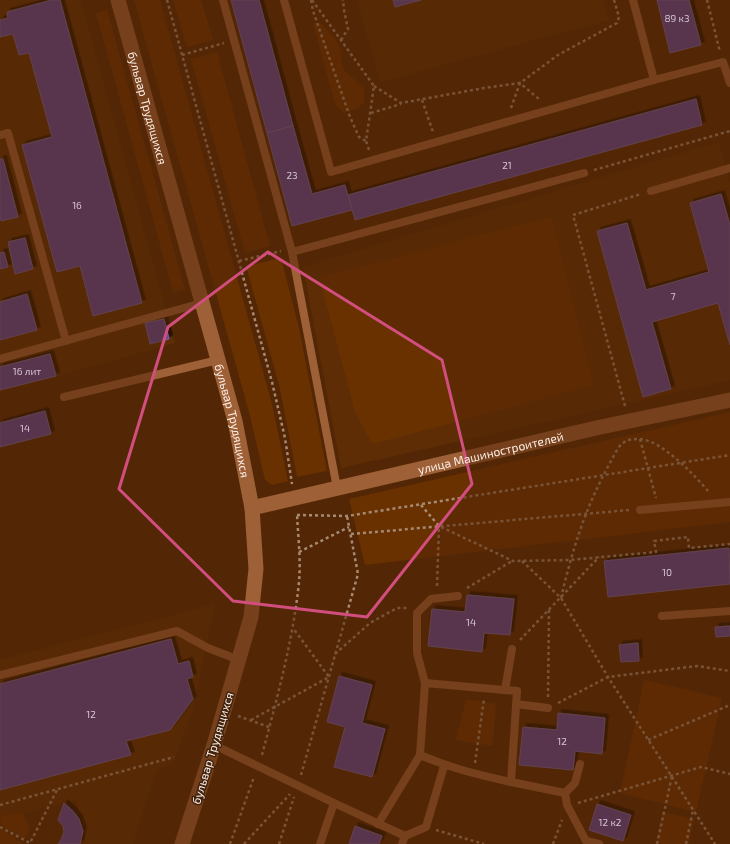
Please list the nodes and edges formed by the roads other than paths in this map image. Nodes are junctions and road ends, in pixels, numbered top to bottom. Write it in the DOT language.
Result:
graph roads {
  1 [pos="118,0"];
  2 [pos="223,0"];
  3 [pos="284,0"];
  4 [pos="633,0"];
  5 [pos="654,80"];
  6 [pos="730,83"];
  7 [pos="0,135"];
  8 [pos="730,168"];
  9 [pos="584,173"];
  10 [pos="651,191"];
  11 [pos="291,250"];
  12 [pos="202,303"];
  13 [pos="66,341"];
  14 [pos="0,359"];
  15 [pos="218,360"];
  16 [pos="64,397"];
  17 [pos="730,400"];
  18 [pos="337,488"];
  19 [pos="730,502"];
  20 [pos="252,508"];
  21 [pos="640,510"];
  22 [pos="458,596"];
  23 [pos="730,611"];
  24 [pos="662,616"];
  25 [pos="512,649"];
  26 [pos="239,660"];
  27 [pos="0,675"];
  28 [pos="425,683"];
  29 [pos="505,690"];
  30 [pos="516,704"];
  31 [pos="548,708"];
  32 [pos="214,745"];
  33 [pos="420,755"];
  34 [pos="580,764"];
  35 [pos="444,766"];
  36 [pos="511,782"];
  37 [pos="564,793"];
  38 [pos="334,803"];
  39 [pos="378,824"];
  40 [pos="405,836"];
  41 [pos="182,844"];
  42 [pos="320,844"];
  43 [pos="402,844"];
  44 [pos="599,844"];
  1 -- 12 [label="street, бульвар Трудящихся"];
  2 -- 11 [label="lane"];
  3 -- 5 [label="lane"];
  4 -- 5 [label="lane"];
  5 -- 6 [label="lane"];
  7 -- 13 [label="lane"];
  8 -- 10 [label="lane"];
  9 -- 11 [label="lane"];
  11 -- 18 [label="lane"];
  12 -- 13 [label="lane"];
  12 -- 15 [label="street, бульвар Трудящихся"];
  13 -- 14 [label="lane"];
  15 -- 16 [label="lane"];
  15 -- 20 [label="street, бульвар Трудящихся"];
  17 -- 18 [label="street, улица Машиностроителей"];
  18 -- 20 [label="street, улица Машиностроителей"];
  19 -- 21 [label="lane"];
  20 -- 26 [label="street, бульвар Трудящихся"];
  22 -- 28 [label="lane"];
  23 -- 24 [label="lane"];
  25 -- 29 [label="lane"];
  26 -- 27 [label="lane"];
  26 -- 32 [label="street, бульвар Трудящихся"];
  28 -- 29 [label="lane"];
  28 -- 33 [label="lane"];
  29 -- 30 [label="lane"];
  30 -- 31 [label="lane"];
  30 -- 36 [label="lane"];
  32 -- 38 [label="lane"];
  32 -- 41 [label="street, бульвар Трудящихся"];
  33 -- 35 [label="lane"];
  33 -- 39 [label="lane"];
  34 -- 37 [label="lane"];
  35 -- 36 [label="lane"];
  35 -- 40 [label="lane"];
  36 -- 37 [label="lane"];
  37 -- 44 [label="lane"];
  38 -- 39 [label="lane"];
  38 -- 42 [label="lane"];
  39 -- 40 [label="lane"];
  40 -- 43 [label="lane"];
}
